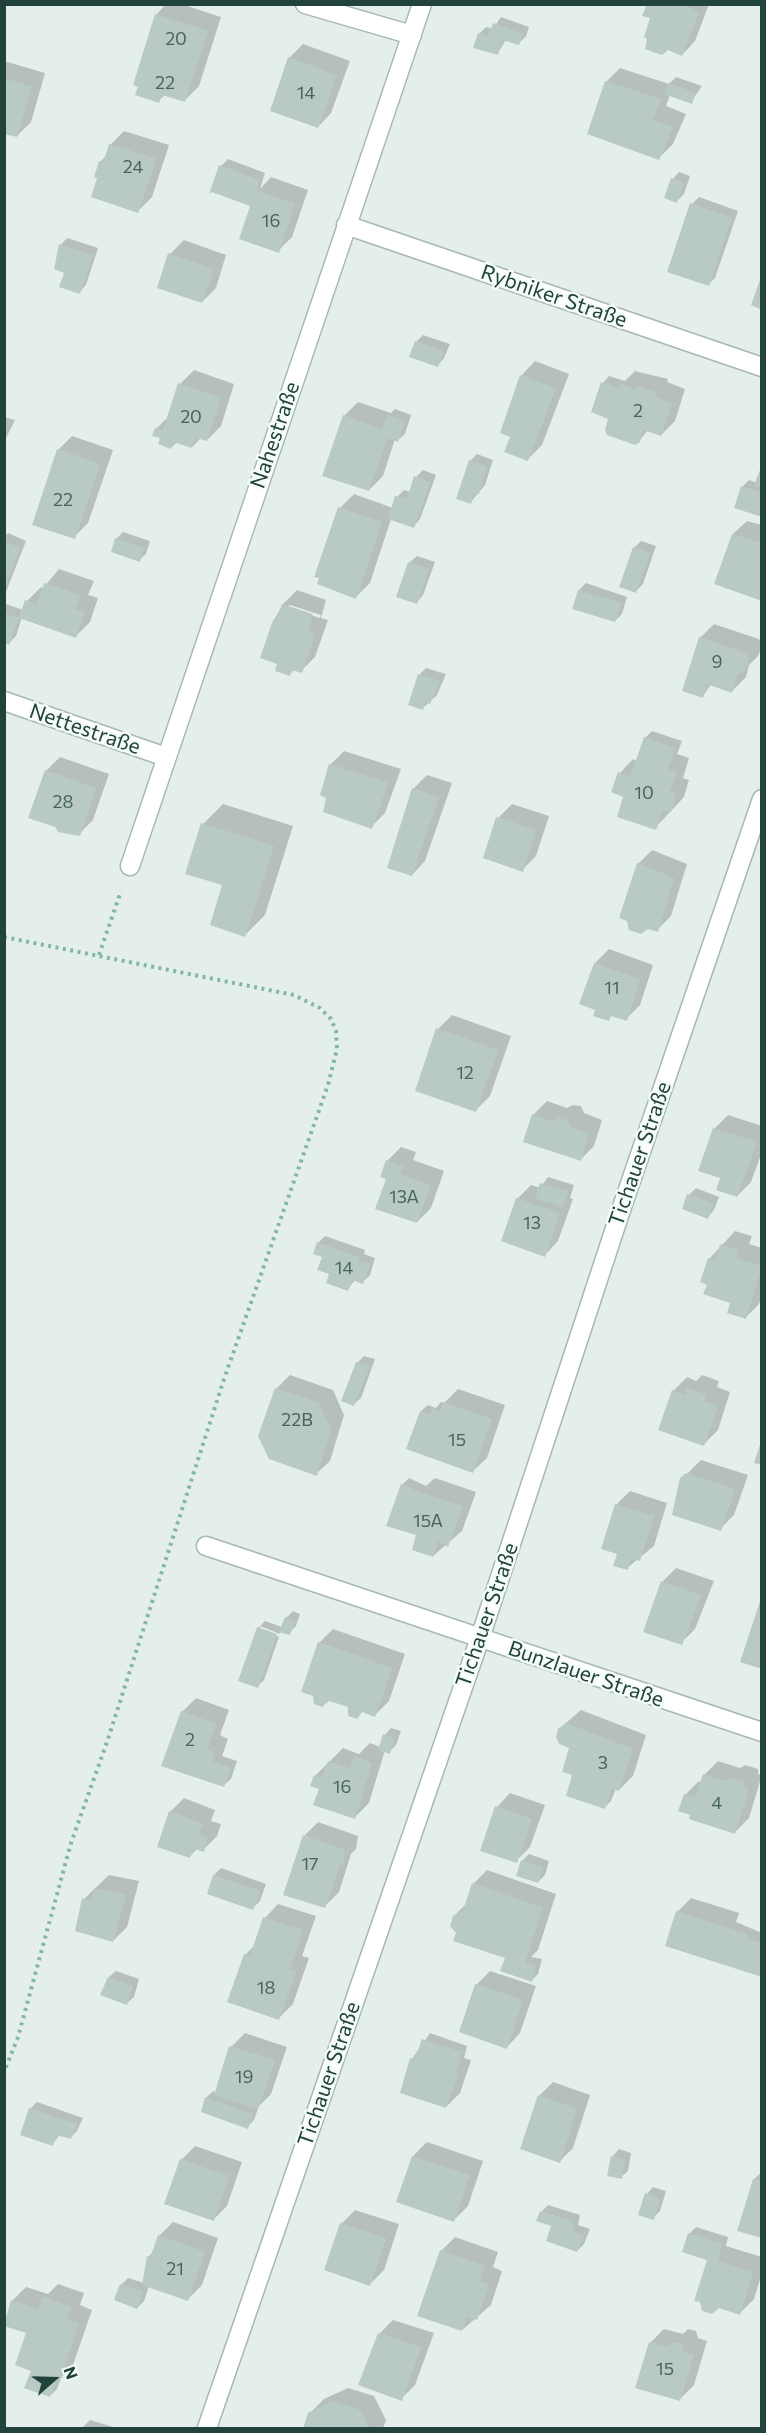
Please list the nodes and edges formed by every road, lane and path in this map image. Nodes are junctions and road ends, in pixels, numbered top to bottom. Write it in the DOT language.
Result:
graph roads {
  1 [pos="305,4"];
  2 [pos="422,4"];
  3 [pos="412,34"];
  4 [pos="345,225"];
  5 [pos="762,368"];
  6 [pos="4,701"];
  7 [pos="166,757"];
  8 [pos="762,799"];
  9 [pos="130,866"];
  10 [pos="4,937"];
  11 [pos="99,955"];
  12 [pos="206,1546"];
  13 [pos="480,1638"];
  14 [pos="762,1732"];
  15 [pos="4,2072"];
  16 [pos="207,2428"];
  1 -- 3 [label="street"];
  2 -- 3 [label="street, Nahestraße"];
  3 -- 4 [label="street, Nahestraße"];
  4 -- 5 [label="street, Rybniker Straße"];
  4 -- 7 [label="street, Nahestraße"];
  6 -- 7 [label="street, Nettestraße"];
  7 -- 9 [label="street, Nahestraße"];
  8 -- 13 [label="street, Tichauer Straße"];
  9 -- 11 [label="path"];
  10 -- 11 [label="path"];
  11 -- 15 [label="path"];
  12 -- 13 [label="street, Bunzlauer Straße"];
  13 -- 14 [label="street, Bunzlauer Straße"];
  13 -- 16 [label="street, Tichauer Straße"];
}
